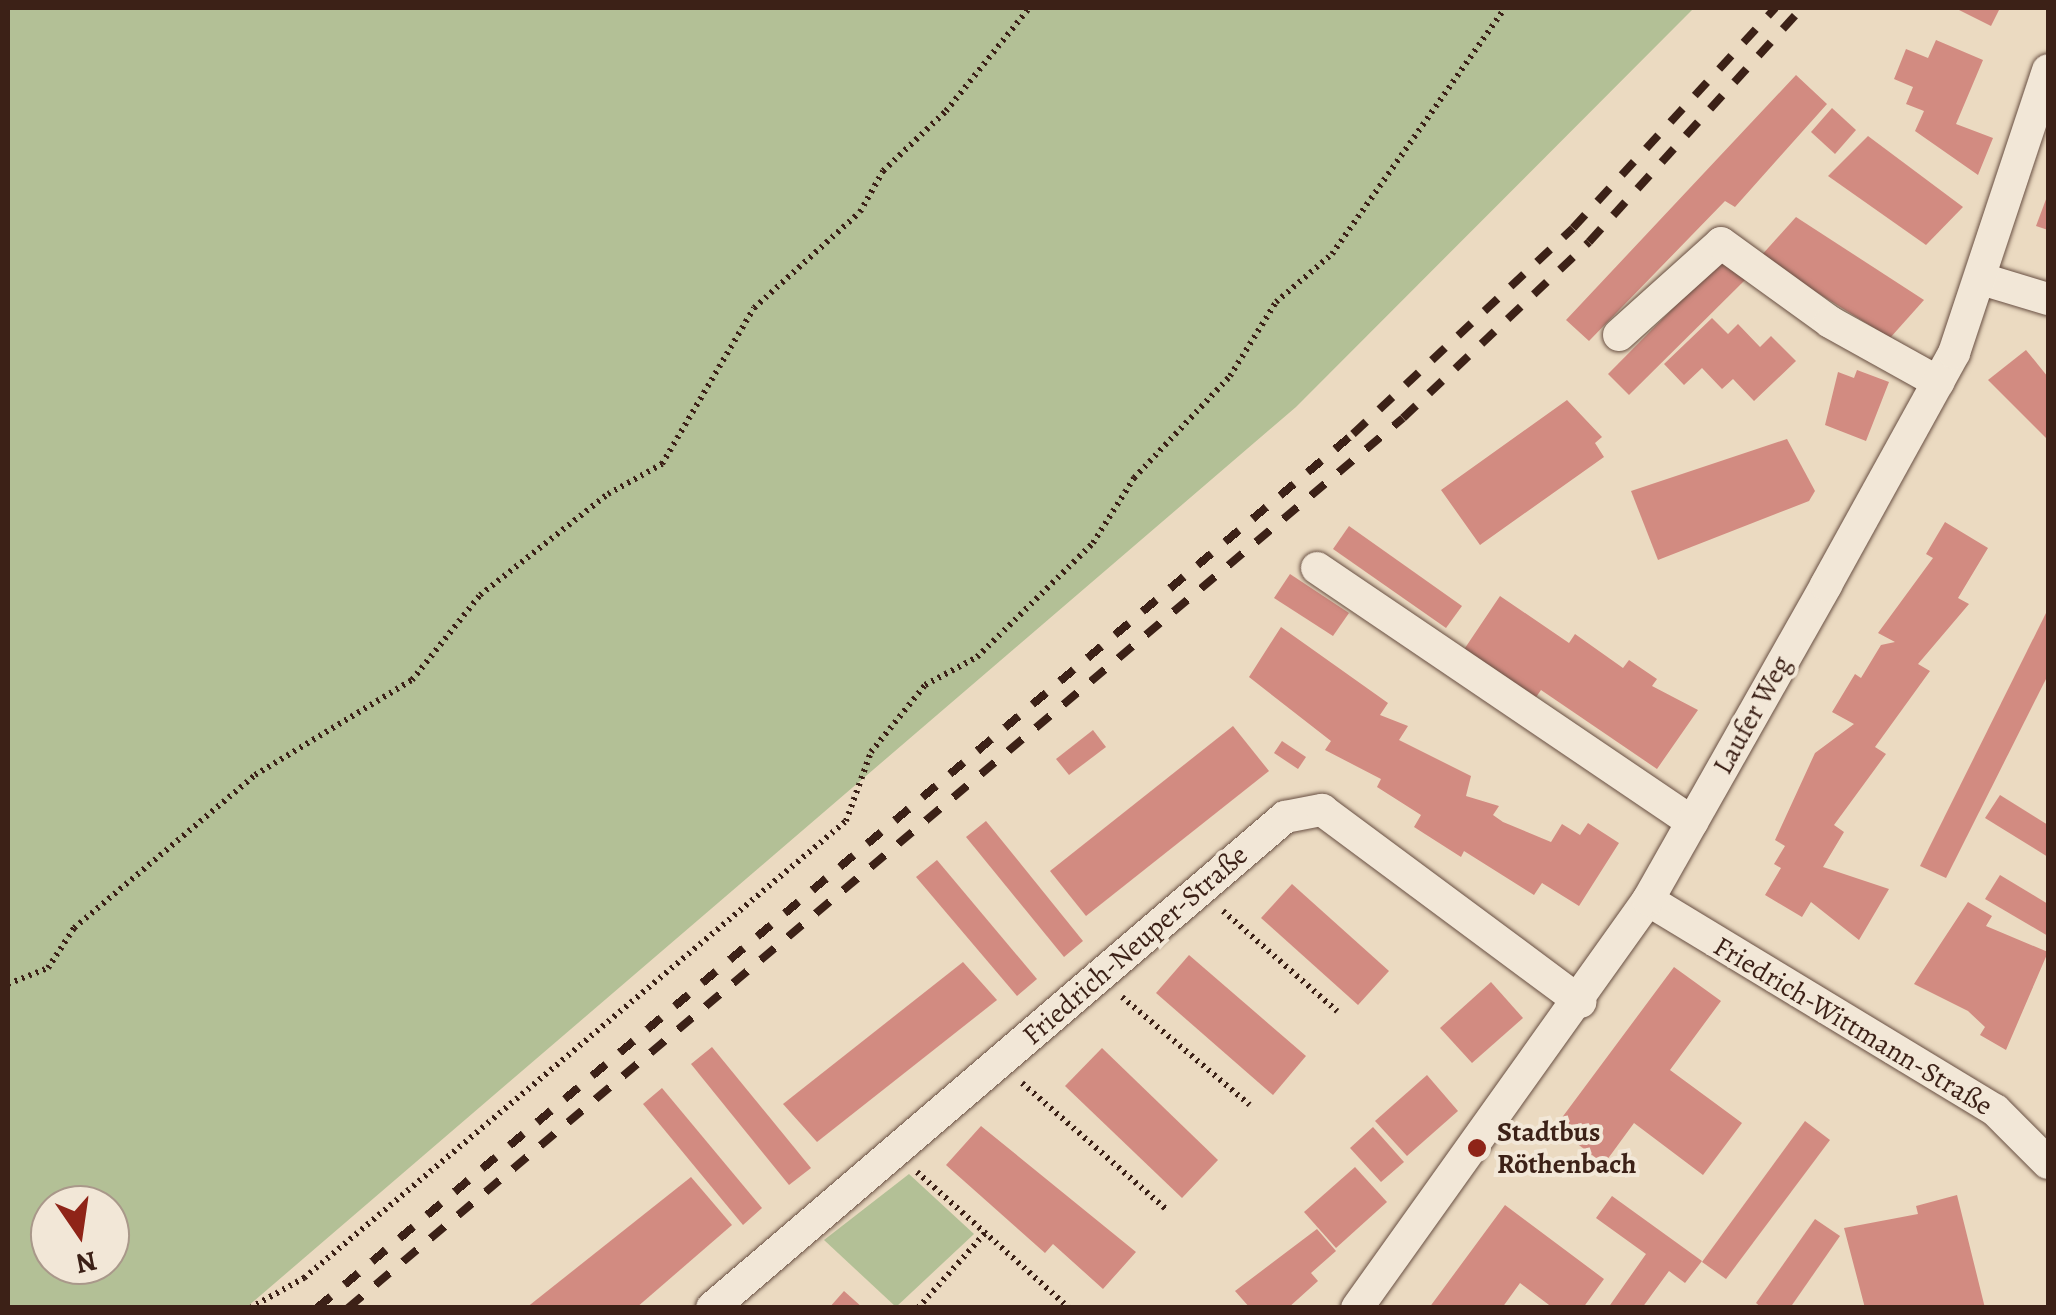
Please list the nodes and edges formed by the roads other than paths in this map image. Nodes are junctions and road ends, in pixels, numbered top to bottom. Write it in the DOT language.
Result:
graph roads {
  1 [pos="2048,70"];
  2 [pos="1986,280"];
  3 [pos="2048,299"];
  4 [pos="1619,335"];
  5 [pos="1938,382"];
  6 [pos="1318,568"];
  7 [pos="1692,822"];
  8 [pos="1648,900"];
  9 [pos="1580,1002"];
  10 [pos="2048,1164"];
  11 [pos="712,1308"];
  12 [pos="1356,1308"];
  1 -- 2 [label="street, Laufer Weg"];
  2 -- 3 [label="street"];
  2 -- 5 [label="street, Laufer Weg"];
  4 -- 5 [label="street"];
  5 -- 7 [label="street, Laufer Weg"];
  6 -- 7 [label="street"];
  7 -- 8 [label="street, Laufer Weg"];
  8 -- 9 [label="street, Laufer Weg"];
  8 -- 10 [label="street, Friedrich-Wittmann-Straße"];
  9 -- 11 [label="street, Friedrich-Neuper-Straße"];
  9 -- 12 [label="street, Laufer Weg"];
}
